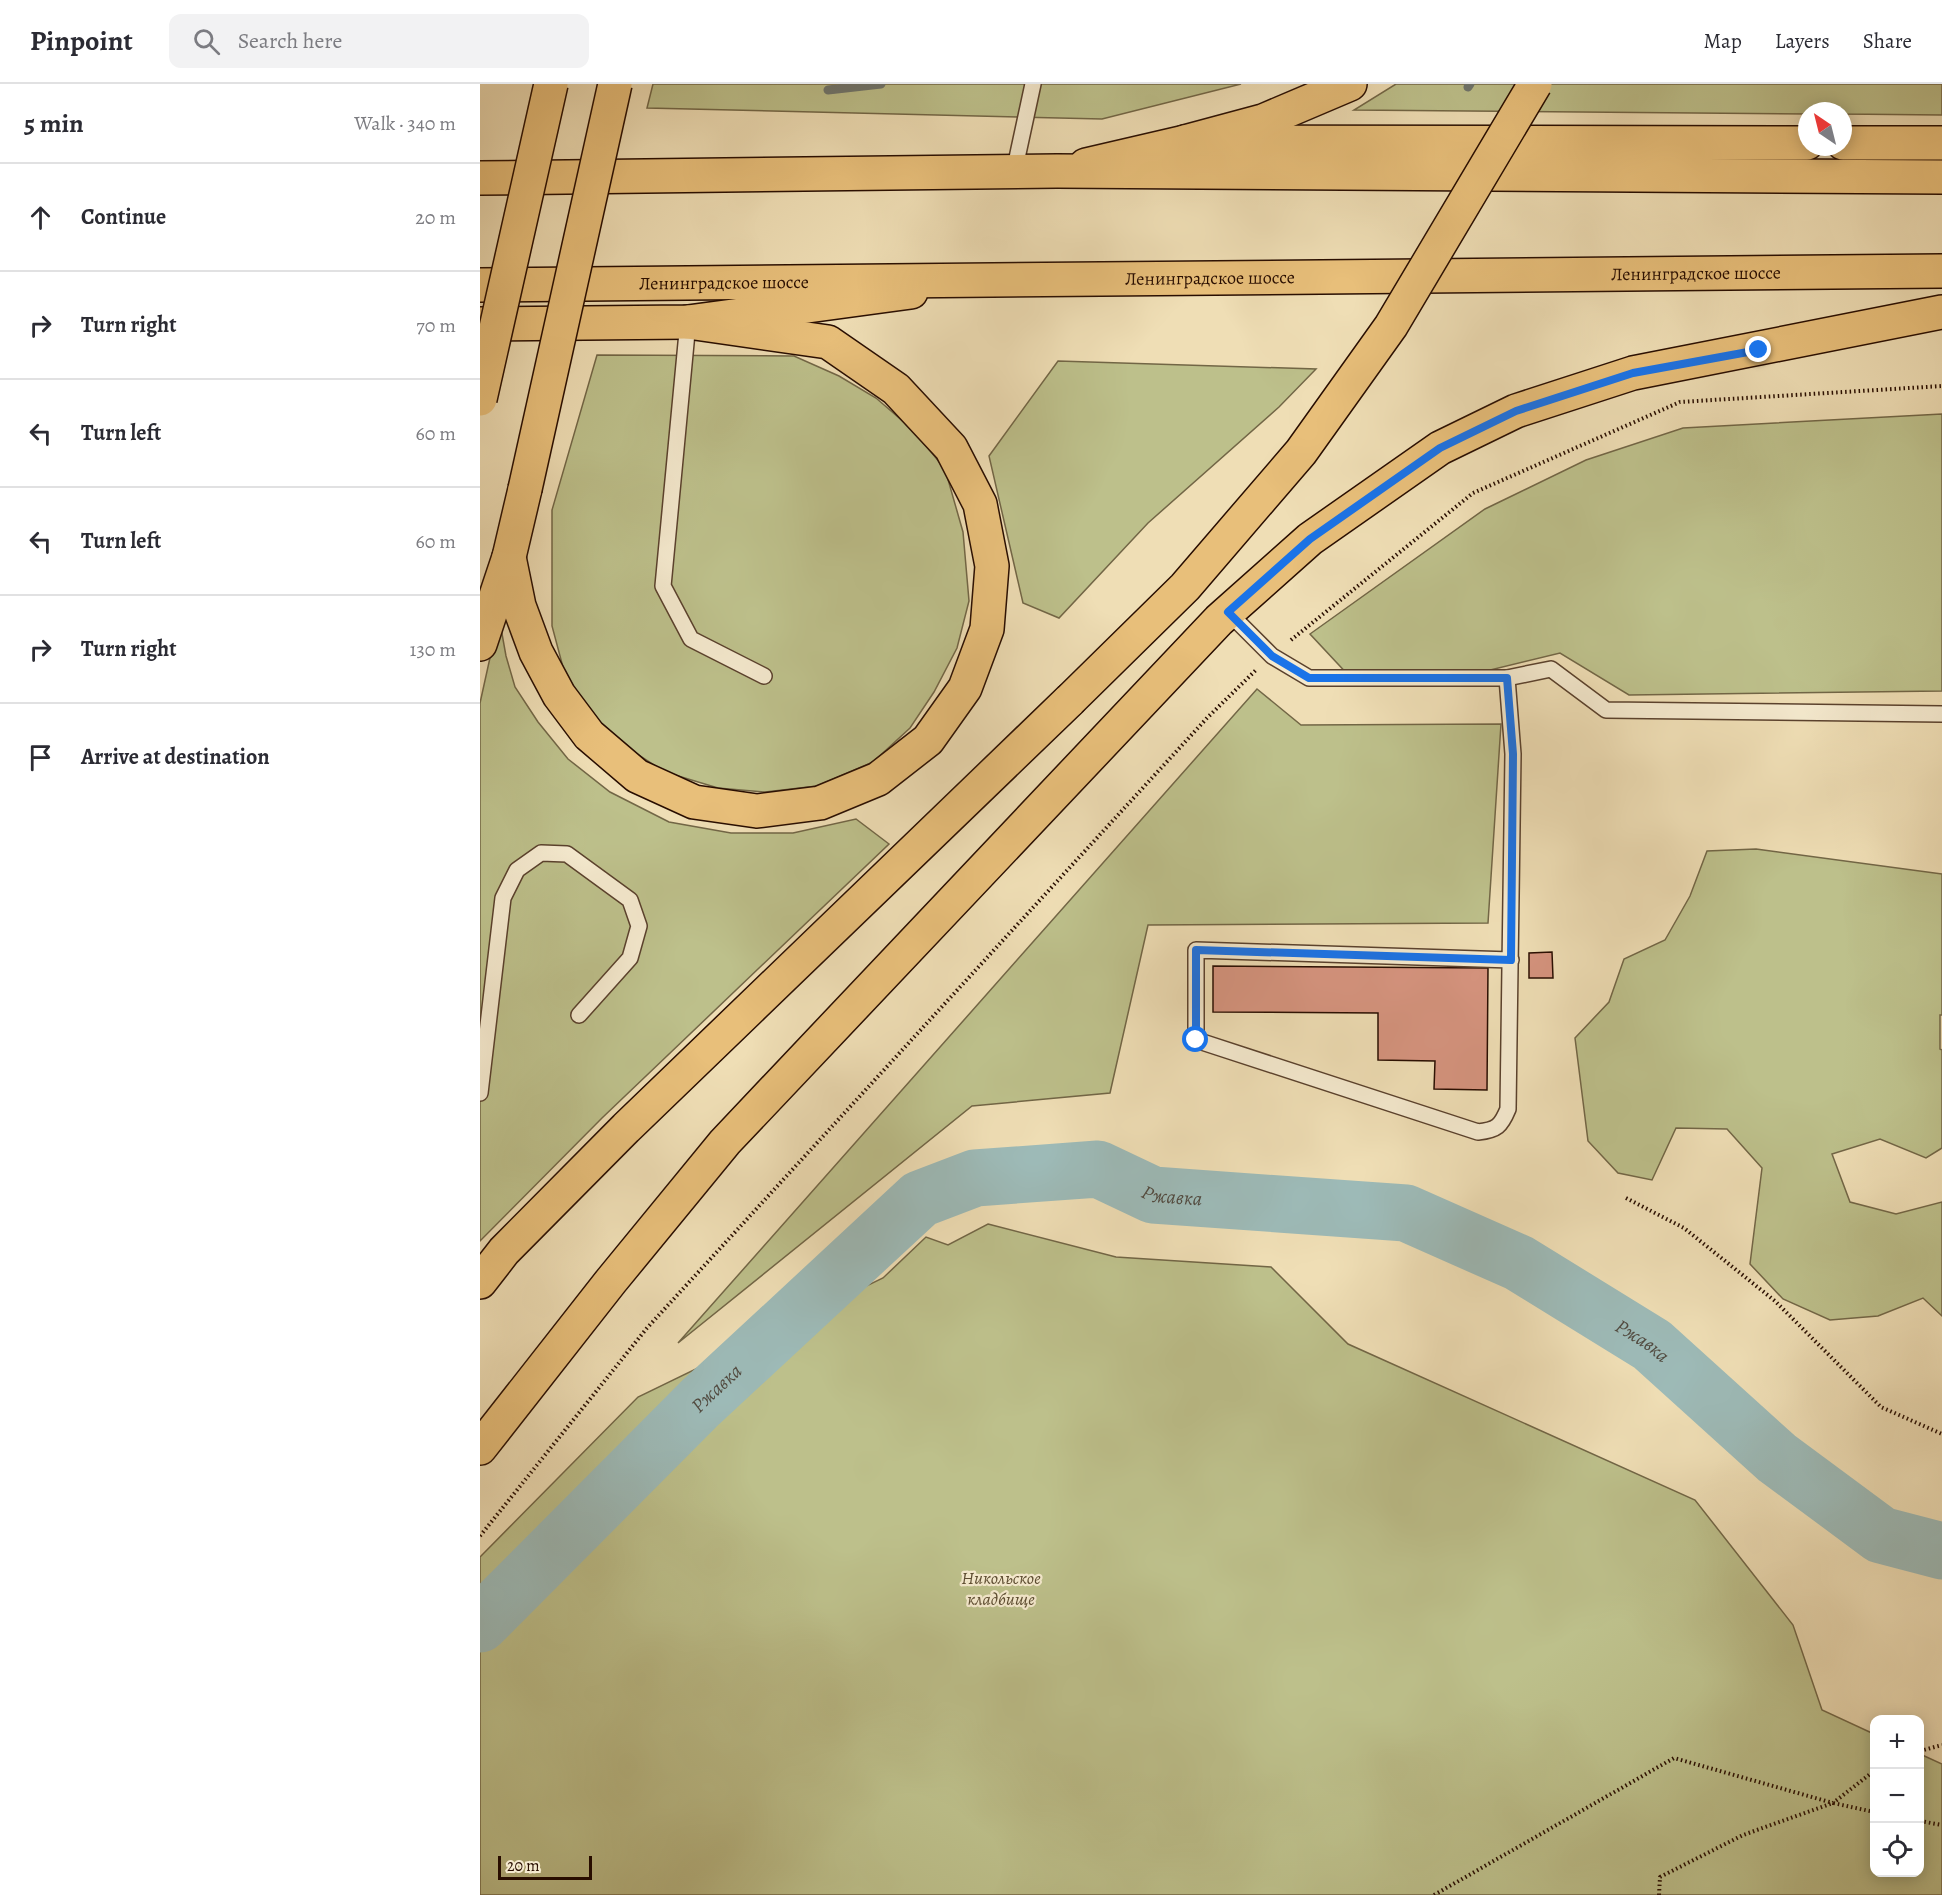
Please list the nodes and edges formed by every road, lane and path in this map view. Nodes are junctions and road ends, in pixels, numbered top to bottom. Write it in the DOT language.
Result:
graph roads {
  1 [pos="551,84"];
  2 [pos="615,84"];
  3 [pos="1033,84"];
  4 [pos="1350,84"];
  5 [pos="1535,84"];
  6 [pos="1185,142"];
  7 [pos="1798,143"];
  8 [pos="1852,143"];
  9 [pos="1942,144"];
  10 [pos="1057,171"];
  11 [pos="1014,172"];
  12 [pos="1942,177"];
  13 [pos="480,178"];
  14 [pos="1942,272"];
  15 [pos="1001,280"];
  16 [pos="480,285"];
  17 [pos="1942,312"];
  18 [pos="688,322"];
  19 [pos="480,324"];
  20 [pos="1942,386"];
  21 [pos="480,399"];
  22 [pos="509,557"];
  23 [pos="1228,612"];
  24 [pos="480,644"];
  25 [pos="1272,656"];
  26 [pos="764,676"];
  27 [pos="1507,678"];
  28 [pos="1942,714"];
  29 [pos="1511,960"];
  30 [pos="579,1014"];
  31 [pos="480,1093"];
  32 [pos="1626,1198"];
  33 [pos="480,1282"];
  34 [pos="1942,1434"];
  35 [pos="480,1448"];
  36 [pos="480,1536"];
  37 [pos="1942,1745"];
  38 [pos="1924,1751"];
  39 [pos="1870,1775"];
  40 [pos="1833,1803"];
  41 [pos="1870,1811"];
  42 [pos="1924,1822"];
  43 [pos="1942,1826"];
  44 [pos="1434,1895"];
  45 [pos="1659,1895"];
  1 -- 21 [label="main road, bridge"];
  2 -- 22 [label="main road, bridge"];
  3 -- 11 [label="lane"];
  4 -- 6 [label="main road"];
  5 -- 33 [label="main road, bridge"];
  6 -- 7 [label="main road"];
  6 -- 10 [label="main road"];
  8 -- 9 [label="main road"];
  10 -- 11 [label="main road"];
  10 -- 12 [label="main road"];
  11 -- 13 [label="main road"];
  14 -- 15 [label="main road, Ленинградское шоссе"];
  15 -- 16 [label="main road, Ленинградское шоссе"];
  15 -- 18 [label="main road"];
  17 -- 23 [label="main road"];
  18 -- 19 [label="main road"];
  18 -- 22 [label="main road"];
  18 -- 26 [label="lane"];
  20 -- 25 [label="path"];
  22 -- 24 [label="main road"];
  23 -- 25 [label="lane"];
  23 -- 35 [label="main road"];
  25 -- 27 [label="lane"];
  25 -- 36 [label="path"];
  27 -- 28 [label="lane"];
  27 -- 29 [label="lane"];
  29 -- 29 [label="lane"];
  30 -- 31 [label="lane"];
  32 -- 34 [label="path"];
  37 -- 38 [label="path"];
  39 -- 40 [label="path"];
  40 -- 41 [label="path"];
  40 -- 44 [label="path"];
  40 -- 45 [label="path"];
  42 -- 43 [label="path"];
}
